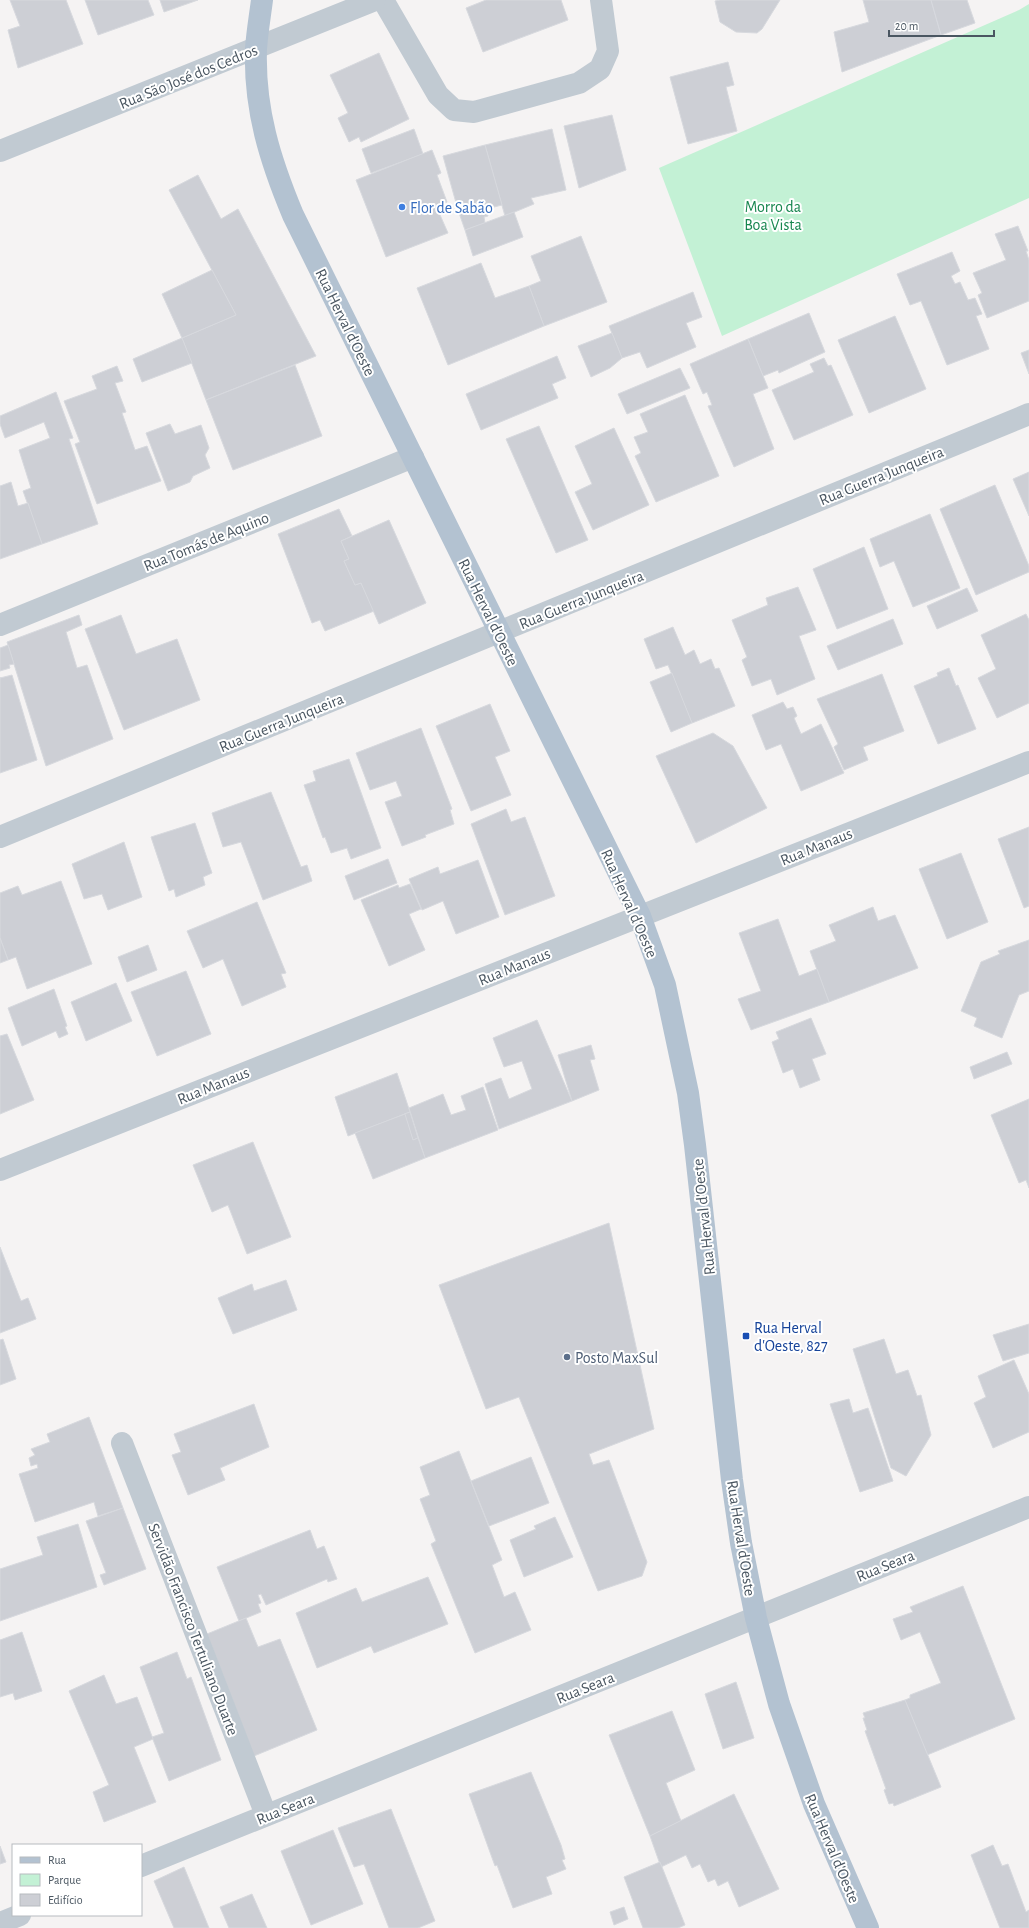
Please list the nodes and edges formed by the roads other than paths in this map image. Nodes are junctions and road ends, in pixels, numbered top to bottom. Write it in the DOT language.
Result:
graph roads {
  1 [pos="262,0"];
  2 [pos="375,0"];
  3 [pos="383,0"];
  4 [pos="601,0"];
  5 [pos="256,49"];
  6 [pos="0,151"];
  7 [pos="1029,414"];
  8 [pos="413,457"];
  9 [pos="0,625"];
  10 [pos="499,632"];
  11 [pos="1029,762"];
  12 [pos="0,837"];
  13 [pos="640,916"];
  14 [pos="0,1170"];
  15 [pos="122,1443"];
  16 [pos="1029,1507"];
  17 [pos="756,1618"];
  18 [pos="266,1815"];
  19 [pos="142,1866"];
  20 [pos="18,1916"];
  21 [pos="0,1923"];
  22 [pos="868,1928"];
  1 -- 5 [label="main road, Rua Herval d'Oeste"];
  2 -- 5 [label="street, Rua São José dos Cedros"];
  3 -- 4 [label="street"];
  5 -- 6 [label="street, Rua São José dos Cedros"];
  5 -- 8 [label="main road, Rua Herval d'Oeste"];
  7 -- 10 [label="street, Rua Guerra Junqueira"];
  8 -- 9 [label="street, Rua Tomás de Aquino"];
  8 -- 10 [label="main road, Rua Herval d'Oeste"];
  10 -- 12 [label="street, Rua Guerra Junqueira"];
  10 -- 13 [label="main road, Rua Herval d'Oeste"];
  11 -- 13 [label="street, Rua Manaus"];
  13 -- 14 [label="street, Rua Manaus"];
  13 -- 17 [label="main road, Rua Herval d'Oeste"];
  15 -- 18 [label="street, Servidão Francisco Tertuliano Duarte"];
  16 -- 17 [label="street, Rua Seara"];
  17 -- 18 [label="street, Rua Seara"];
  17 -- 22 [label="main road, Rua Herval d'Oeste"];
  18 -- 19 [label="street, Rua Seara"];
  20 -- 21 [label="street"];
}
